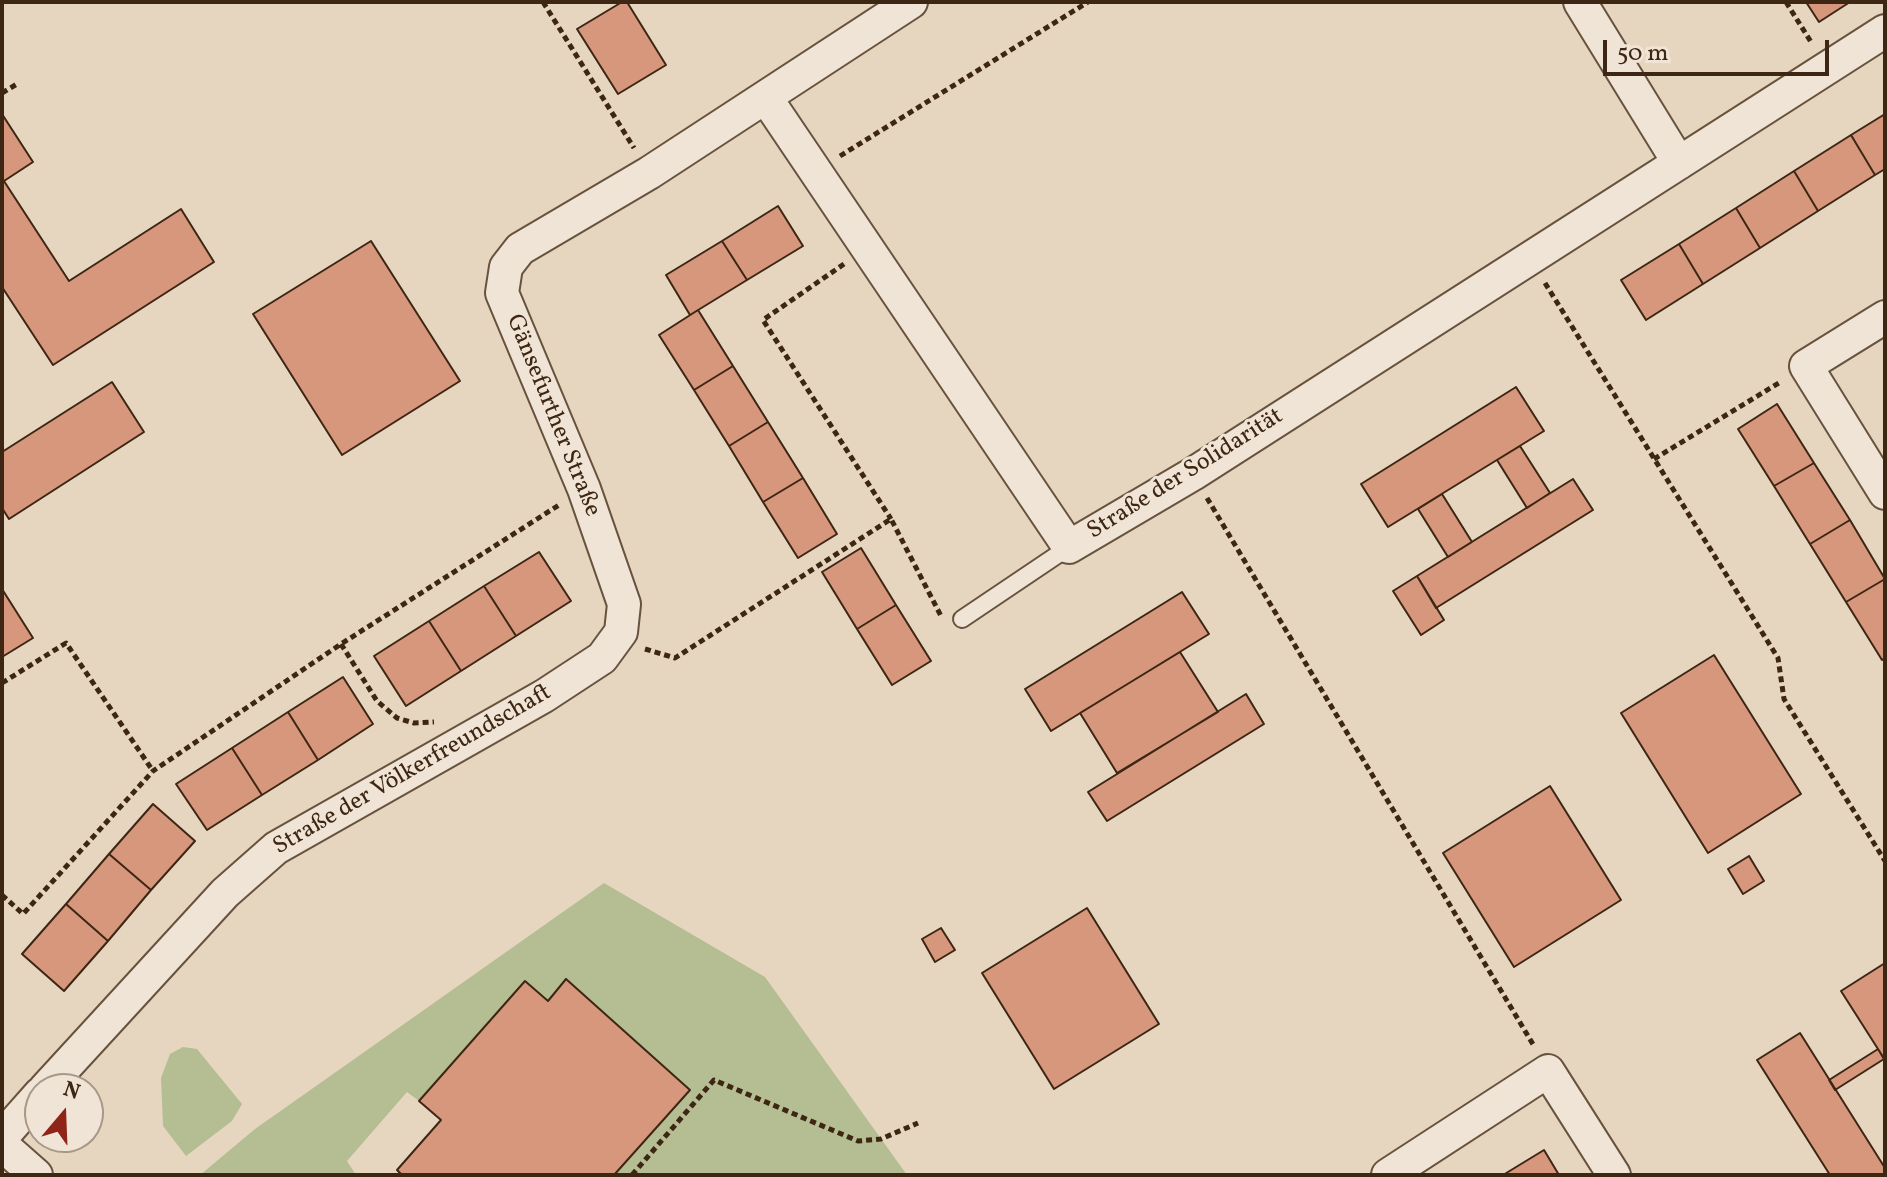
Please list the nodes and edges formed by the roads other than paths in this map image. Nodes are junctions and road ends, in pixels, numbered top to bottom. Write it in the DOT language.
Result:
graph roads {
  1 [pos="911,2"];
  2 [pos="1580,2"];
  3 [pos="1885,31"];
  4 [pos="766,98"];
  5 [pos="1679,163"];
  6 [pos="1885,317"];
  7 [pos="1885,493"];
  8 [pos="1069,547"];
  9 [pos="962,619"];
  10 [pos="621,632"];
  11 [pos="60,1073"];
  12 [pos="24,1112"];
  13 [pos="2,1137"];
  14 [pos="2,1145"];
  15 [pos="36,1175"];
  16 [pos="1388,1175"];
  17 [pos="1614,1175"];
  1 -- 4 [label="street"];
  2 -- 5 [label="street"];
  3 -- 5 [label="street, Straße der Solidarität"];
  4 -- 8 [label="street, Straße der Solidarität"];
  4 -- 10 [label="street, Gänsefurther Straße"];
  5 -- 8 [label="street, Straße der Solidarität"];
  6 -- 7 [label="street"];
  8 -- 9 [label="lane"];
  10 -- 11 [label="street, Straße der Völkerfreundschaft"];
  12 -- 13 [label="street"];
  14 -- 15 [label="street"];
  16 -- 17 [label="street"];
}
